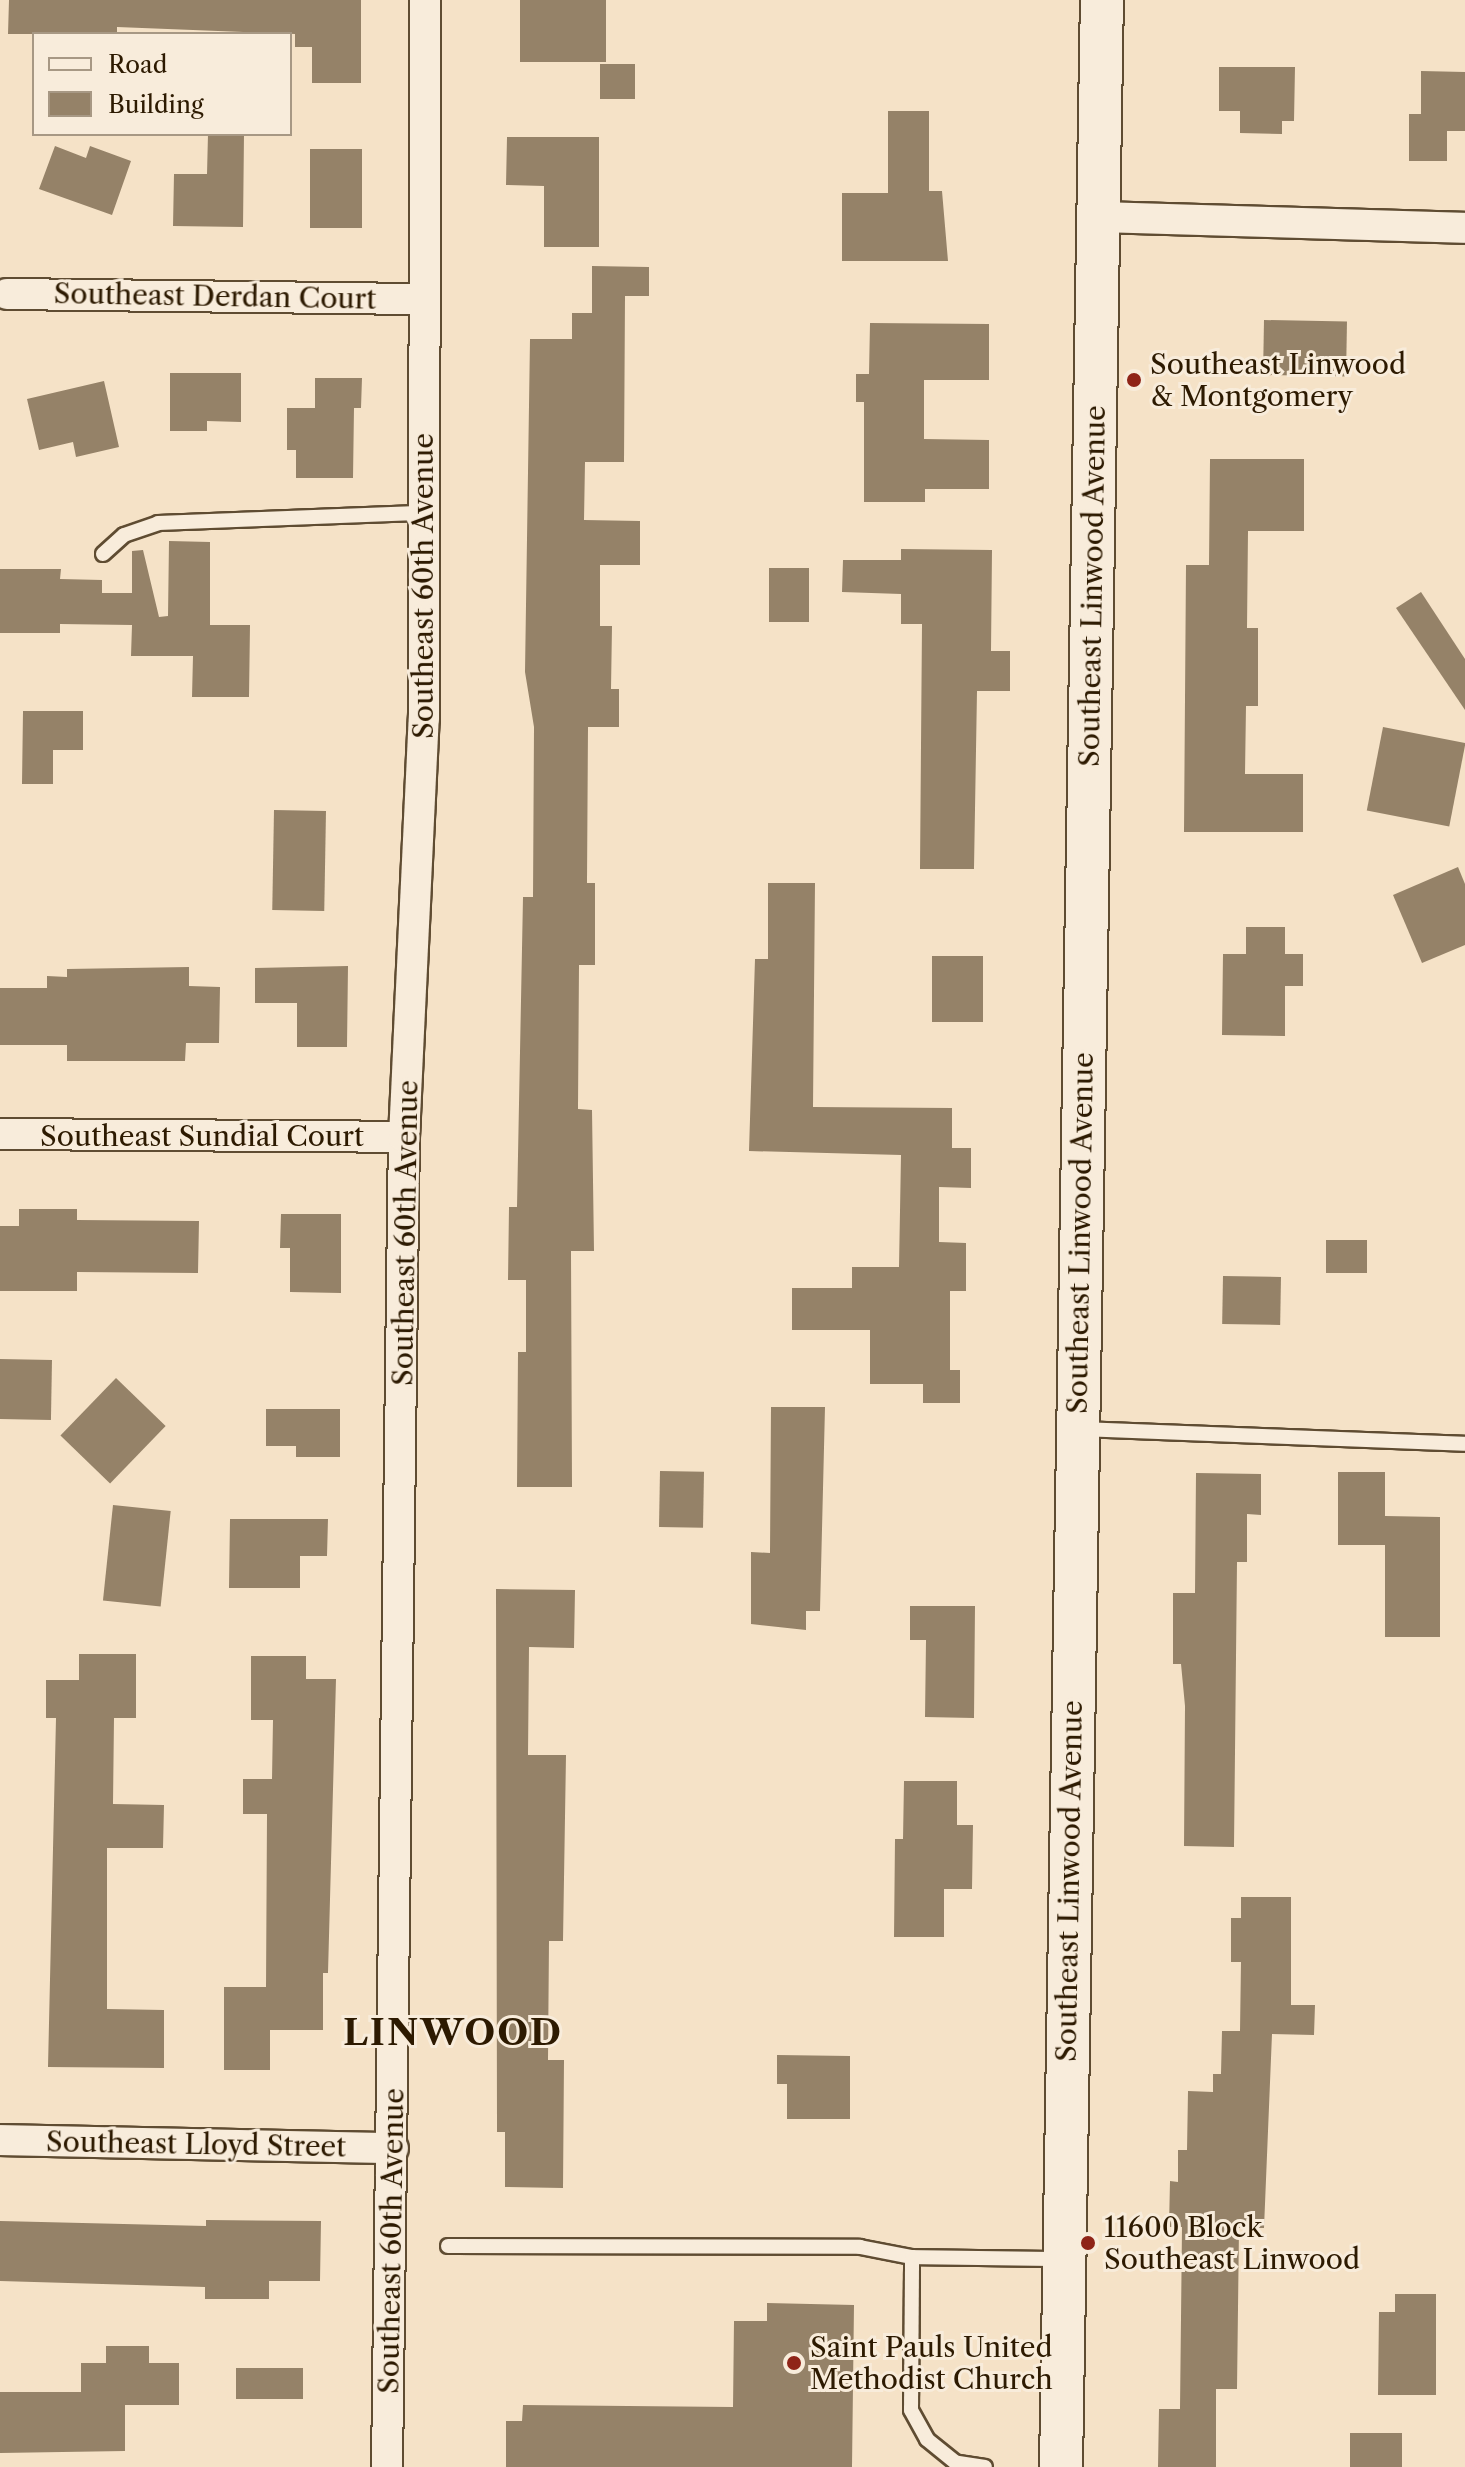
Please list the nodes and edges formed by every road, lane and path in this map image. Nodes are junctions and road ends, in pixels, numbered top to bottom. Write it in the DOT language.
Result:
graph roads {
  1 [pos="425,0"];
  2 [pos="1102,0"];
  3 [pos="1098,217"];
  4 [pos="1465,228"];
  5 [pos="7,294"];
  6 [pos="424,299"];
  7 [pos="424,513"];
  8 [pos="103,554"];
  9 [pos="0,1134"];
  10 [pos="404,1137"];
  11 [pos="1076,1429"];
  12 [pos="1465,1444"];
  13 [pos="0,2140"];
  14 [pos="393,2148"];
  15 [pos="448,2246"];
  16 [pos="912,2257"];
  17 [pos="1063,2259"];
  18 [pos="387,2467"];
  19 [pos="985,2467"];
  20 [pos="1061,2467"];
  1 -- 6 [label="street, Southeast 60th Avenue"];
  2 -- 3 [label="main road, Southeast Linwood Avenue"];
  3 -- 4 [label="street"];
  3 -- 11 [label="main road, Southeast Linwood Avenue"];
  5 -- 6 [label="street, Southeast Derdan Court"];
  6 -- 7 [label="street, Southeast 60th Avenue"];
  7 -- 8 [label="lane"];
  7 -- 10 [label="street, Southeast 60th Avenue"];
  9 -- 10 [label="street, Southeast Sundial Court"];
  10 -- 14 [label="street, Southeast 60th Avenue"];
  11 -- 12 [label="lane"];
  11 -- 17 [label="main road, Southeast Linwood Avenue"];
  13 -- 14 [label="street, Southeast Lloyd Street"];
  14 -- 18 [label="street, Southeast 60th Avenue"];
  15 -- 16 [label="lane"];
  16 -- 17 [label="lane"];
  16 -- 19 [label="lane"];
  17 -- 20 [label="main road, Southeast Linwood Avenue"];
}
